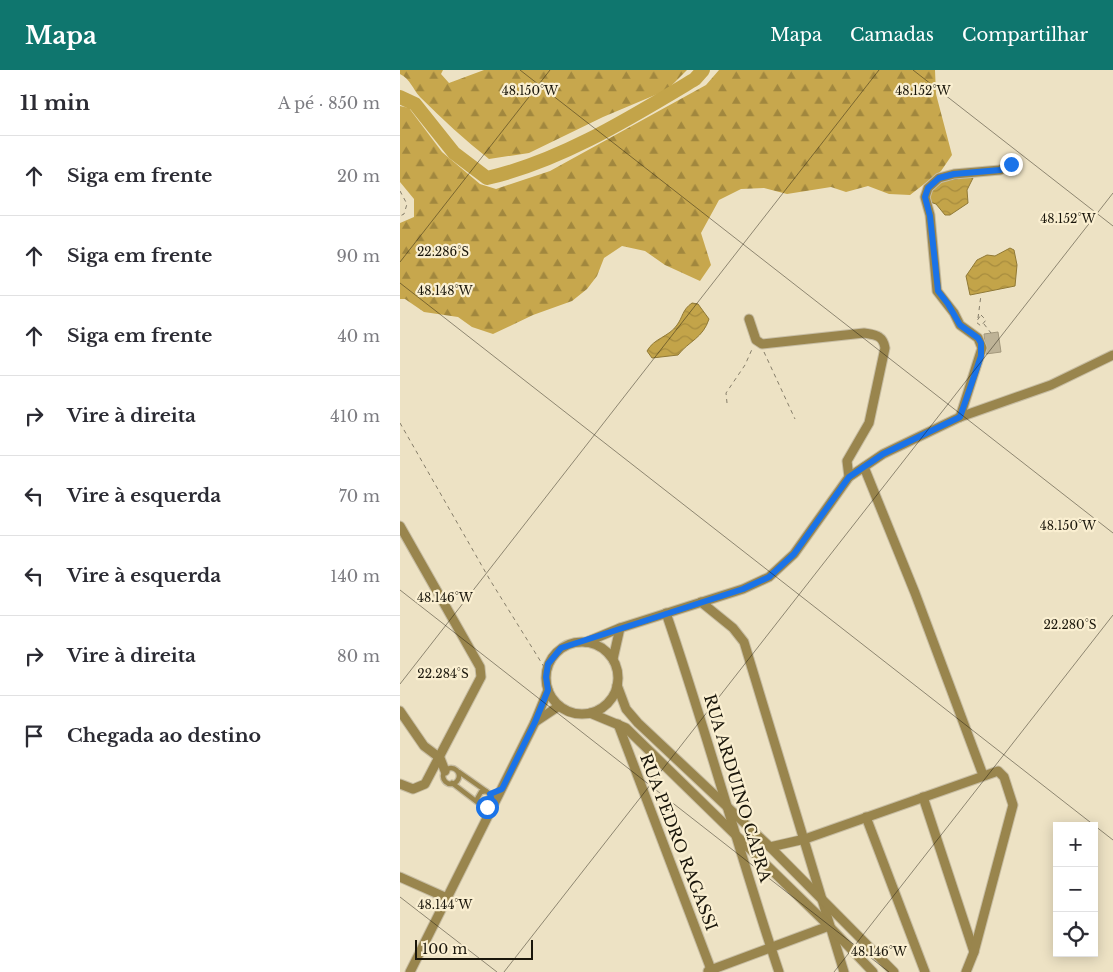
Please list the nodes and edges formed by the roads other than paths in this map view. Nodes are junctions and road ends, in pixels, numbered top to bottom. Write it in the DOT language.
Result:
graph roads {
  1 [pos="1011,164"];
  2 [pos="749,319"];
  3 [pos="1113,355"];
  4 [pos="960,417"];
  5 [pos="864,467"];
  6 [pos="849,477"];
  7 [pos="400,526"];
  8 [pos="701,602"];
  9 [pos="666,613"];
  10 [pos="620,628"];
  11 [pos="586,642"];
  12 [pos="613,660"];
  13 [pos="617,685"];
  14 [pos="548,690"];
  15 [pos="559,706"];
  16 [pos="400,711"];
  17 [pos="590,713"];
  18 [pos="535,722"];
  19 [pos="618,724"];
  20 [pos="440,758"];
  21 [pos="445,770"];
  22 [pos="459,772"];
  23 [pos="983,775"];
  24 [pos="452,784"];
  25 [pos="404,786"];
  26 [pos="502,789"];
  27 [pos="488,793"];
  28 [pos="923,797"];
  29 [pos="477,802"];
  30 [pos="482,807"];
  31 [pos="728,808"];
  32 [pos="866,817"];
  33 [pos="485,821"];
  34 [pos="734,833"];
  35 [pos="805,839"];
  36 [pos="770,847"];
  37 [pos="762,860"];
  38 [pos="748,870"];
  39 [pos="400,877"];
  40 [pos="447,898"];
  41 [pos="822,900"];
  42 [pos="829,926"];
  43 [pos="771,948"];
  44 [pos="974,952"];
  45 [pos="710,971"];
  46 [pos="410,972"];
  47 [pos="779,972"];
  48 [pos="844,972"];
  49 [pos="872,972"];
  50 [pos="894,972"];
  51 [pos="925,972"];
  52 [pos="966,972"];
  1 -- 4 [label="street"];
  2 -- 6 [label="street"];
  3 -- 4 [label="street"];
  4 -- 5 [label="street"];
  5 -- 6 [label="street"];
  5 -- 23 [label="street"];
  6 -- 8 [label="street"];
  7 -- 20 [label="street"];
  8 -- 9 [label="street"];
  8 -- 35 [label="street"];
  9 -- 10 [label="street"];
  9 -- 31 [label="street, RUA ARDUINO CAPRA"];
  10 -- 11 [label="street"];
  10 -- 12 [label="street"];
  11 -- 12 [label="street"];
  11 -- 14 [label="street"];
  12 -- 13 [label="street"];
  13 -- 17 [label="street"];
  13 -- 31 [label="street"];
  14 -- 15 [label="street"];
  14 -- 18 [label="street"];
  15 -- 17 [label="street"];
  15 -- 18 [label="street"];
  16 -- 20 [label="street"];
  17 -- 19 [label="street"];
  18 -- 26 [label="street"];
  19 -- 34 [label="street"];
  19 -- 45 [label="street, RUA PEDRO RAGASSI"];
  20 -- 21 [label="street"];
  20 -- 25 [label="street"];
  21 -- 22 [label="lane"];
  21 -- 24 [label="lane"];
  22 -- 24 [label="lane"];
  22 -- 27 [label="lane"];
  23 -- 28 [label="street"];
  23 -- 44 [label="street"];
  24 -- 29 [label="lane"];
  26 -- 27 [label="lane"];
  26 -- 33 [label="street"];
  27 -- 29 [label="lane"];
  27 -- 30 [label="lane"];
  28 -- 32 [label="street"];
  28 -- 44 [label="street"];
  29 -- 30 [label="lane"];
  30 -- 33 [label="lane"];
  31 -- 34 [label="street, RUA ARDUINO CAPRA"];
  31 -- 36 [label="street"];
  32 -- 35 [label="street"];
  32 -- 51 [label="street"];
  33 -- 40 [label="street"];
  34 -- 37 [label="street"];
  34 -- 38 [label="street, RUA ARDUINO CAPRA"];
  35 -- 36 [label="street"];
  35 -- 41 [label="street"];
  36 -- 41 [label="street"];
  37 -- 38 [label="street"];
  37 -- 42 [label="street"];
  38 -- 43 [label="street, RUA ARDUINO CAPRA"];
  39 -- 40 [label="street"];
  40 -- 46 [label="street"];
  41 -- 42 [label="street"];
  41 -- 50 [label="street"];
  42 -- 43 [label="street"];
  42 -- 48 [label="street"];
  42 -- 49 [label="street"];
  43 -- 45 [label="street"];
  43 -- 47 [label="street, RUA ARDUINO CAPRA"];
  44 -- 52 [label="street"];
}
